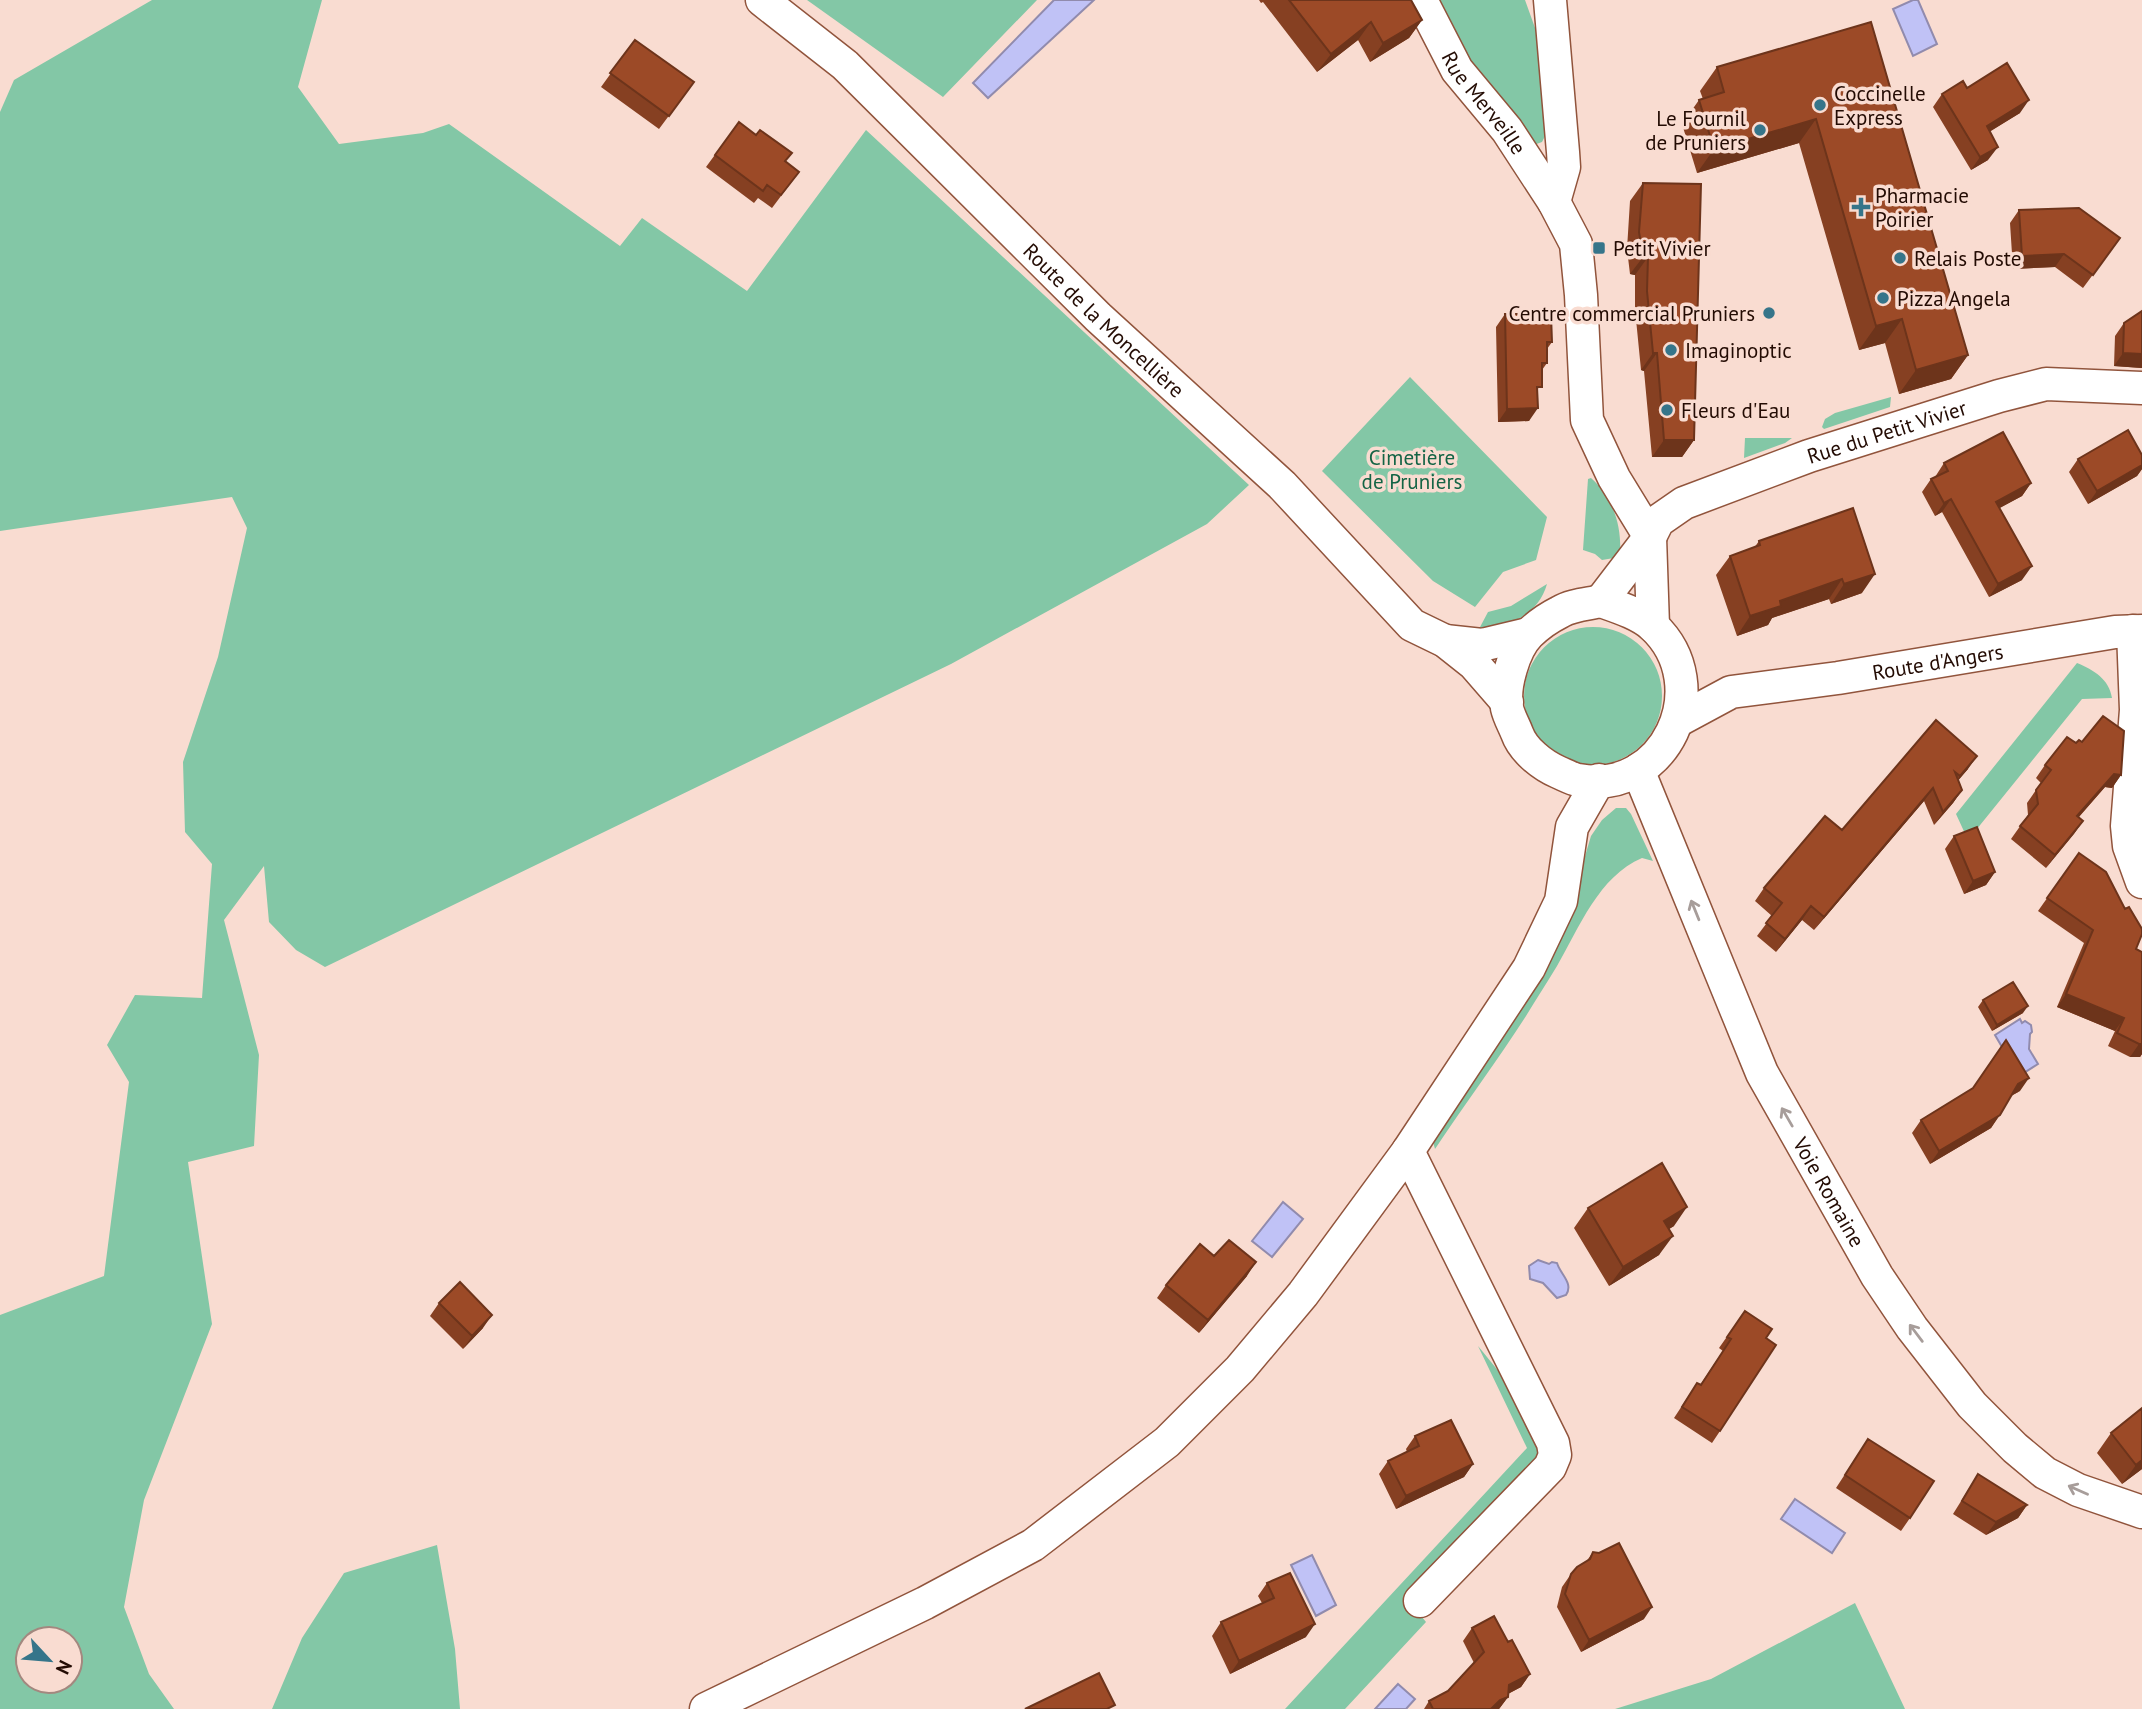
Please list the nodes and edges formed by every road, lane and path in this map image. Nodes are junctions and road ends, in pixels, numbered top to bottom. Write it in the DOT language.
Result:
graph roads {
  1 [pos="762,0"];
  2 [pos="1421,0"];
  3 [pos="1550,0"];
  4 [pos="1555,202"];
  5 [pos="2142,388"];
  6 [pos="1650,537"];
  7 [pos="1601,601"];
  8 [pos="1653,625"];
  9 [pos="2138,631"];
  10 [pos="1528,634"];
  11 [pos="1445,641"];
  12 [pos="1677,666"];
  13 [pos="1731,692"];
  14 [pos="1507,702"];
  15 [pos="1679,720"];
  16 [pos="1639,770"];
  17 [pos="1558,772"];
  18 [pos="1599,780"];
  19 [pos="1572,827"];
  20 [pos="2142,882"];
  21 [pos="1408,1151"];
  22 [pos="2142,1513"];
  23 [pos="1420,1601"];
  24 [pos="706,1709"];
  1 -- 11 [label="street, Route de la Moncellière"];
  2 -- 4 [label="street, Rue Merveille"];
  3 -- 4 [label="street"];
  4 -- 6 [label="street, Rue Merveille"];
  5 -- 6 [label="street, Rue du Petit Vivier"];
  6 -- 7 [label="street, Rue du Petit Vivier"];
  6 -- 8 [label="street"];
  7 -- 8 [label="street"];
  7 -- 10 [label="street"];
  8 -- 12 [label="street"];
  9 -- 13 [label="street, Route d'Angers"];
  9 -- 20 [label="street"];
  10 -- 11 [label="street, Route de la Moncellière"];
  10 -- 14 [label="street"];
  11 -- 14 [label="street, Route de la Moncellière"];
  12 -- 13 [label="street"];
  12 -- 15 [label="street"];
  13 -- 15 [label="street, Route d'Angers"];
  14 -- 17 [label="street"];
  15 -- 16 [label="street"];
  16 -- 18 [label="street"];
  22 -- 16 [label="street, Voie Romaine, one-way"];
  17 -- 18 [label="street"];
  17 -- 19 [label="street"];
  18 -- 19 [label="street"];
  19 -- 21 [label="street"];
  21 -- 23 [label="street"];
  21 -- 24 [label="street"];
}
